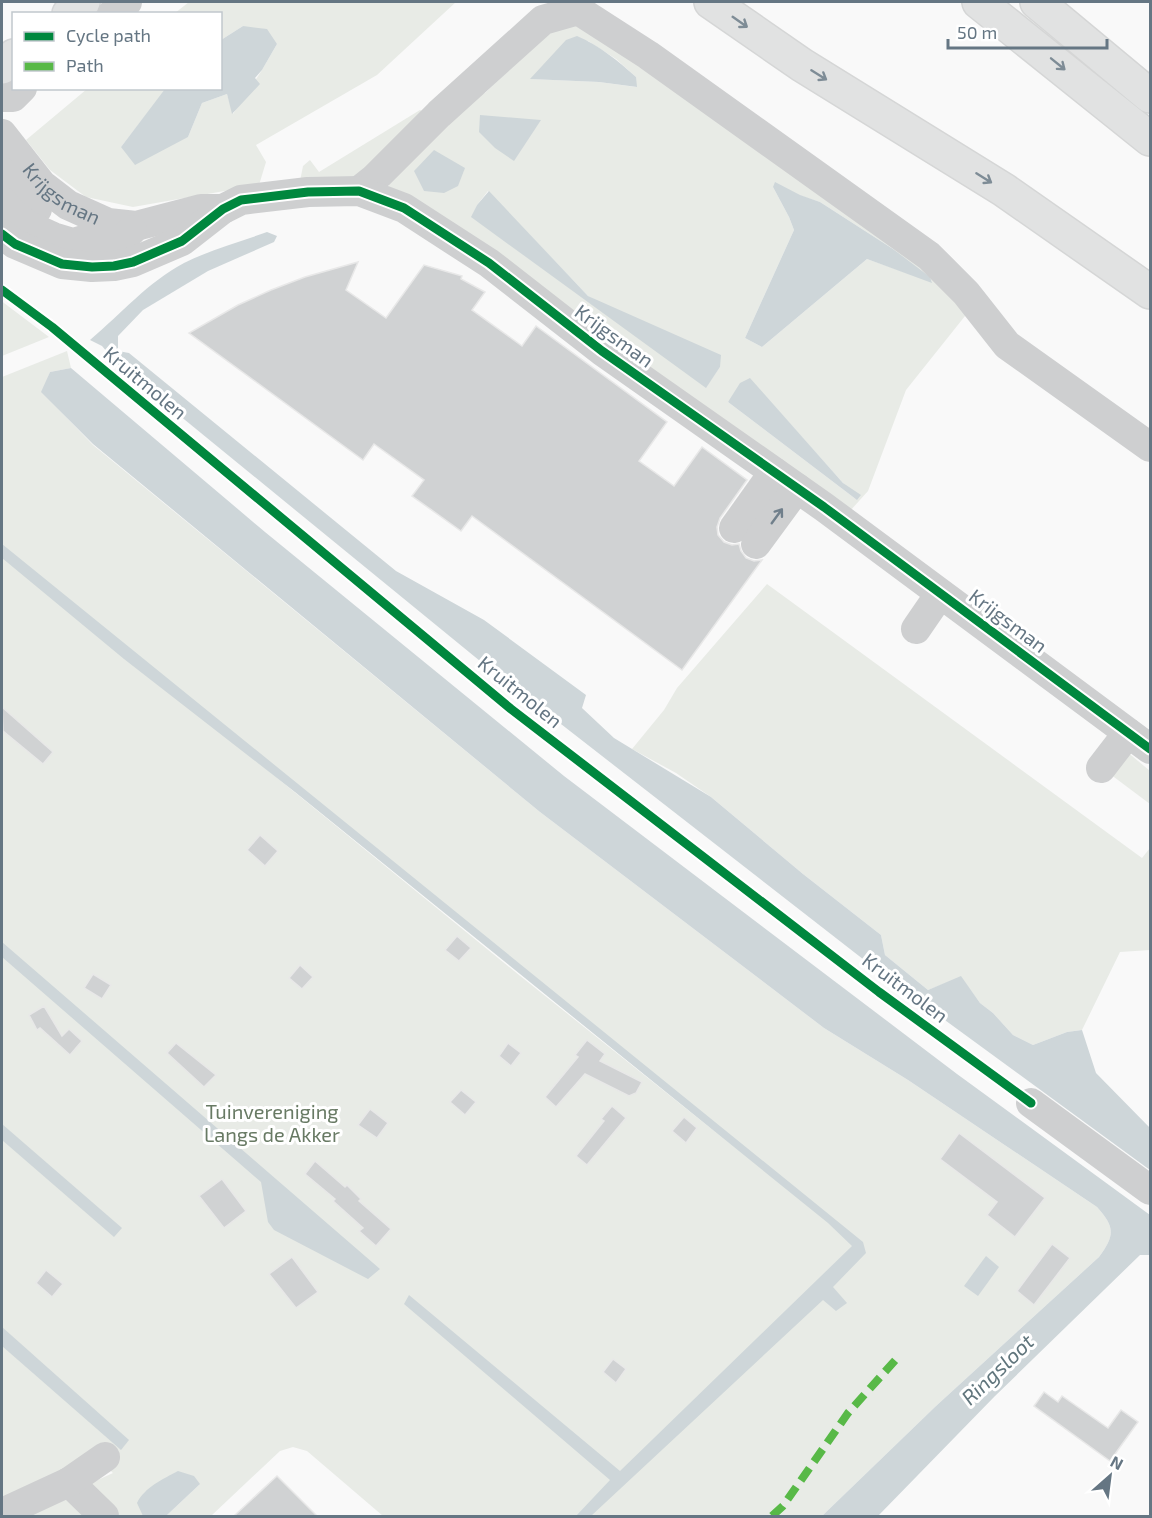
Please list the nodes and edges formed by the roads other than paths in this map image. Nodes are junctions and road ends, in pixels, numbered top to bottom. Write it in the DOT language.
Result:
graph roads {
  1 [pos="83,2"];
  2 [pos="127,2"];
  3 [pos="711,2"];
  4 [pos="979,2"];
  5 [pos="1037,2"];
  6 [pos="71,12"];
  7 [pos="114,12"];
  8 [pos="20,90"];
  9 [pos="1150,96"];
  10 [pos="2,97"];
  11 [pos="2,134"];
  12 [pos="1150,139"];
  13 [pos="2,172"];
  14 [pos="358,191"];
  15 [pos="2,201"];
  16 [pos="224,209"];
  17 [pos="2,234"];
  18 [pos="87,240"];
  19 [pos="46,246"];
  20 [pos="1150,292"];
  21 [pos="1150,447"];
  22 [pos="785,480"];
  23 [pos="745,536"];
  24 [pos="940,594"];
  25 [pos="915,629"];
  26 [pos="1144,743"];
  27 [pos="1101,768"];
  28 [pos="1031,1103"];
  29 [pos="1150,1190"];
  30 [pos="105,1457"];
  31 [pos="69,1482"];
  32 [pos="2,1513"];
  33 [pos="104,1516"];
  1 -- 6 [label="main road"];
  2 -- 7 [label="street"];
  3 -- 20 [label="main road, one-way"];
  4 -- 12 [label="main road, one-way"];
  5 -- 9 [label="main road"];
  8 -- 10 [label="street"];
  11 -- 18 [label="street, Krijgsman"];
  13 -- 18 [label="street, Krijgsman"];
  14 -- 16 [label="street, Krijgsman"];
  14 -- 21 [label="street"];
  14 -- 22 [label="street, Krijgsman"];
  15 -- 19 [label="street, Krijgsman"];
  16 -- 18 [label="street, Krijgsman"];
  16 -- 18 [label="street, Krijgsman"];
  17 -- 19 [label="street, Krijgsman"];
  18 -- 19 [label="street, Krijgsman"];
  22 -- 23 [label="street"];
  22 -- 24 [label="street, Krijgsman"];
  24 -- 25 [label="street"];
  24 -- 26 [label="street, Krijgsman"];
  26 -- 27 [label="street"];
  28 -- 29 [label="street"];
  30 -- 31 [label="street"];
  31 -- 32 [label="street"];
  31 -- 33 [label="street"];
}
